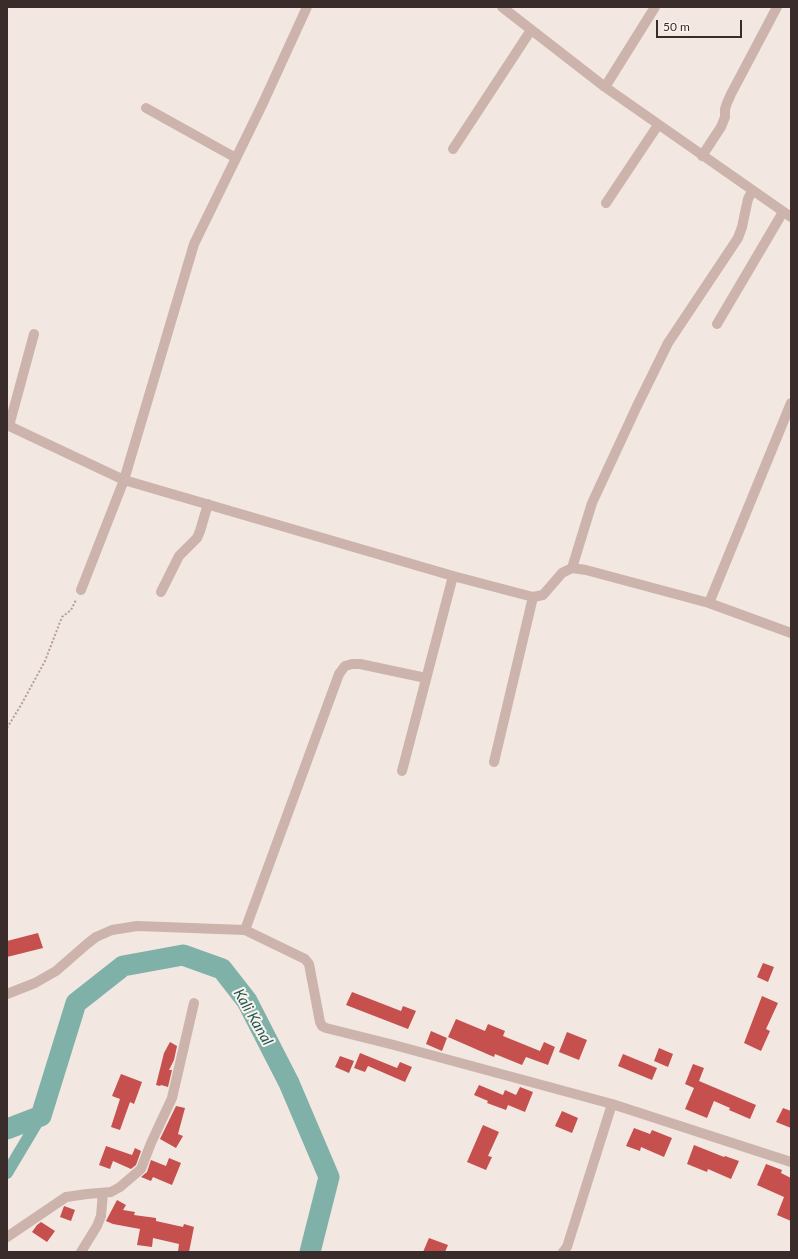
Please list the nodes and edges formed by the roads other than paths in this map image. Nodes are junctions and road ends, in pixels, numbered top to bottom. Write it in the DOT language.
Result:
graph roads {
  1 [pos="307,7"];
  2 [pos="502,7"];
  3 [pos="655,7"];
  4 [pos="777,7"];
  5 [pos="531,30"];
  6 [pos="605,87"];
  7 [pos="146,108"];
  8 [pos="658,125"];
  9 [pos="453,149"];
  10 [pos="702,156"];
  11 [pos="236,158"];
  12 [pos="752,191"];
  13 [pos="606,203"];
  14 [pos="787,214"];
  15 [pos="717,324"];
  16 [pos="34,334"];
  17 [pos="791,403"];
  18 [pos="8,425"];
  19 [pos="124,480"];
  20 [pos="208,504"];
  21 [pos="572,568"];
  22 [pos="453,576"];
  23 [pos="81,590"];
  24 [pos="161,592"];
  25 [pos="532,597"];
  26 [pos="709,603"];
  27 [pos="791,633"];
  28 [pos="426,678"];
  29 [pos="494,762"];
  30 [pos="402,771"];
  31 [pos="244,930"];
  32 [pos="7,994"];
  33 [pos="194,1003"];
  34 [pos="612,1104"];
  35 [pos="791,1162"];
  36 [pos="103,1193"];
  37 [pos="7,1237"];
  38 [pos="81,1252"];
  39 [pos="563,1252"];
  1 -- 11 [label="street"];
  2 -- 5 [label="street"];
  3 -- 6 [label="street"];
  4 -- 10 [label="street"];
  5 -- 6 [label="street"];
  5 -- 9 [label="street"];
  6 -- 8 [label="street"];
  7 -- 11 [label="street"];
  8 -- 10 [label="street"];
  8 -- 13 [label="street"];
  10 -- 12 [label="street"];
  11 -- 19 [label="street"];
  12 -- 14 [label="street"];
  12 -- 21 [label="street"];
  14 -- 15 [label="street"];
  16 -- 18 [label="street"];
  17 -- 26 [label="street"];
  18 -- 19 [label="street"];
  19 -- 20 [label="street"];
  19 -- 23 [label="street"];
  20 -- 22 [label="street"];
  20 -- 24 [label="street"];
  21 -- 25 [label="street"];
  21 -- 26 [label="street"];
  22 -- 25 [label="street"];
  22 -- 28 [label="street"];
  25 -- 29 [label="street"];
  26 -- 27 [label="street"];
  28 -- 30 [label="street"];
  28 -- 31 [label="street"];
  31 -- 32 [label="street"];
  31 -- 34 [label="street"];
  33 -- 36 [label="street"];
  34 -- 35 [label="street"];
  34 -- 39 [label="street"];
  36 -- 37 [label="street"];
  36 -- 38 [label="street"];
}
